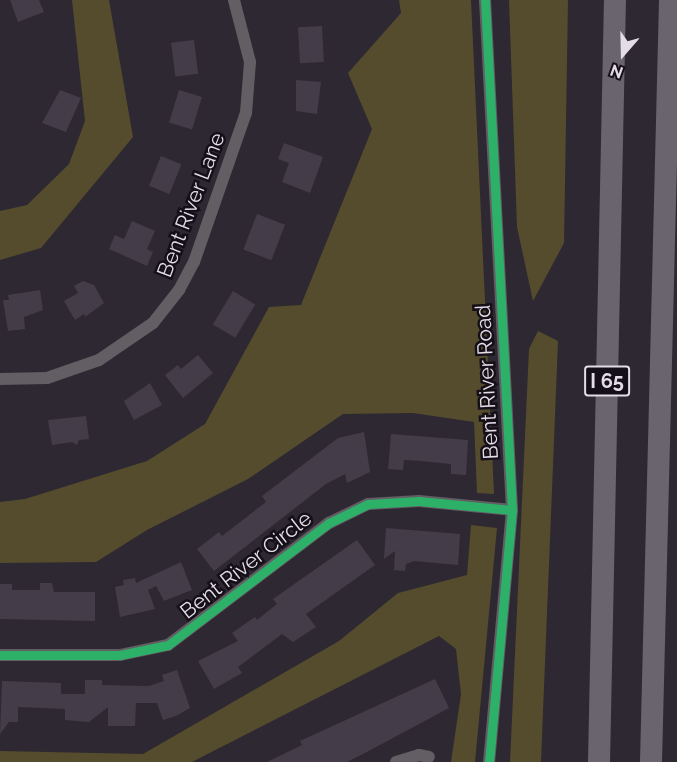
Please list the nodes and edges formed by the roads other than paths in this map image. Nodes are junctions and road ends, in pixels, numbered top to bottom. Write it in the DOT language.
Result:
graph roads {
  1 [pos="234,0"];
  2 [pos="484,0"];
  3 [pos="615,0"];
  4 [pos="670,0"];
  5 [pos="0,379"];
  6 [pos="512,510"];
  7 [pos="0,655"];
  8 [pos="429,757"];
  9 [pos="396,762"];
  10 [pos="489,762"];
  11 [pos="599,762"];
  12 [pos="651,762"];
  1 -- 5 [label="street, Bent River Lane"];
  2 -- 6 [label="street, Bent River Road"];
  3 -- 11 [label="highway, I 65"];
  4 -- 12 [label="highway, I 65"];
  6 -- 7 [label="street, Bent River Circle"];
  6 -- 10 [label="street, Bent River Road"];
  8 -- 9 [label="street"];
}
